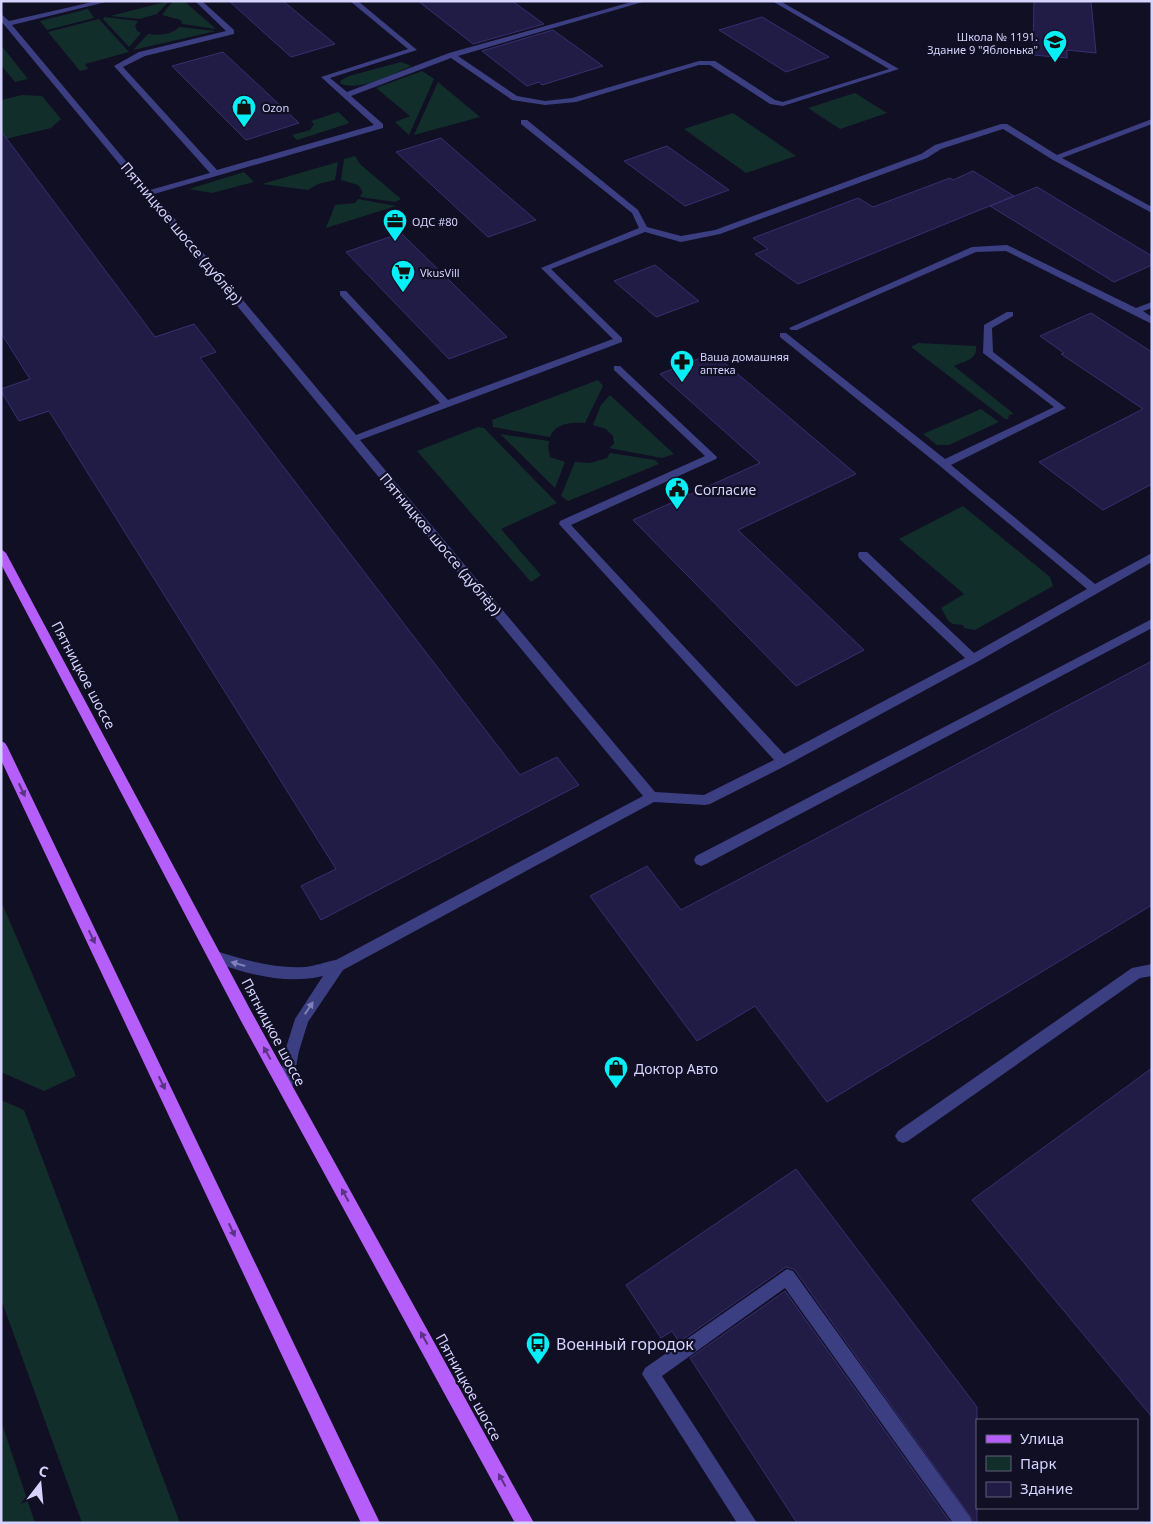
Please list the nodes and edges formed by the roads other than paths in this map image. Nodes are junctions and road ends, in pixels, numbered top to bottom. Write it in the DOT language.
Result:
graph roads {
  1 [pos="108,1"];
  2 [pos="198,1"];
  3 [pos="353,1"];
  4 [pos="643,1"];
  5 [pos="775,1"];
  6 [pos="4,20"];
  7 [pos="452,55"];
  8 [pos="346,95"];
  9 [pos="1152,121"];
  10 [pos="524,122"];
  11 [pos="1056,158"];
  12 [pos="215,173"];
  13 [pos="148,193"];
  14 [pos="1152,211"];
  15 [pos="644,229"];
  16 [pos="343,293"];
  17 [pos="1152,305"];
  18 [pos="1136,311"];
  19 [pos="1010,314"];
  20 [pos="1152,321"];
  21 [pos="794,328"];
  22 [pos="783,335"];
  23 [pos="617,368"];
  24 [pos="447,405"];
  25 [pos="354,439"];
  26 [pos="944,464"];
  27 [pos="1,553"];
  28 [pos="862,555"];
  29 [pos="1152,557"];
  30 [pos="1095,590"];
  31 [pos="1152,623"];
  32 [pos="972,659"];
  33 [pos="1,746"];
  34 [pos="783,761"];
  35 [pos="652,797"];
  36 [pos="702,860"];
  37 [pos="216,957"];
  38 [pos="338,966"];
  39 [pos="1152,970"];
  40 [pos="286,1088"];
  41 [pos="903,1136"];
  42 [pos="372,1523"];
  43 [pos="526,1523"];
  44 [pos="748,1523"];
  45 [pos="964,1523"];
  1 -- 6 [label="street"];
  2 -- 12 [label="street"];
  3 -- 8 [label="street"];
  4 -- 7 [label="street"];
  5 -- 7 [label="street"];
  6 -- 13 [label="street, Пятницкое шоссе (дублёр)"];
  7 -- 8 [label="street"];
  8 -- 12 [label="street"];
  9 -- 11 [label="street"];
  10 -- 15 [label="street"];
  11 -- 14 [label="street"];
  11 -- 15 [label="street"];
  12 -- 13 [label="street"];
  13 -- 25 [label="street, Пятницкое шоссе (дублёр)"];
  15 -- 24 [label="street"];
  16 -- 24 [label="street"];
  17 -- 18 [label="street"];
  18 -- 20 [label="street"];
  18 -- 21 [label="street"];
  19 -- 26 [label="street"];
  22 -- 26 [label="street"];
  23 -- 34 [label="street"];
  24 -- 25 [label="street"];
  25 -- 35 [label="street, Пятницкое шоссе (дублёр)"];
  26 -- 30 [label="street"];
  27 -- 37 [label="main road, Пятницкое шоссе"];
  28 -- 32 [label="street"];
  29 -- 30 [label="street"];
  30 -- 32 [label="street"];
  31 -- 36 [label="street"];
  32 -- 34 [label="street"];
  33 -- 42 [label="main road, one-way"];
  34 -- 35 [label="street"];
  35 -- 38 [label="street"];
  38 -- 37 [label="street, one-way"];
  40 -- 37 [label="main road, Пятницкое шоссе, one-way"];
  40 -- 38 [label="street, one-way"];
  39 -- 41 [label="street"];
  43 -- 40 [label="main road, Пятницкое шоссе, one-way"];
  44 -- 45 [label="street"];
}
